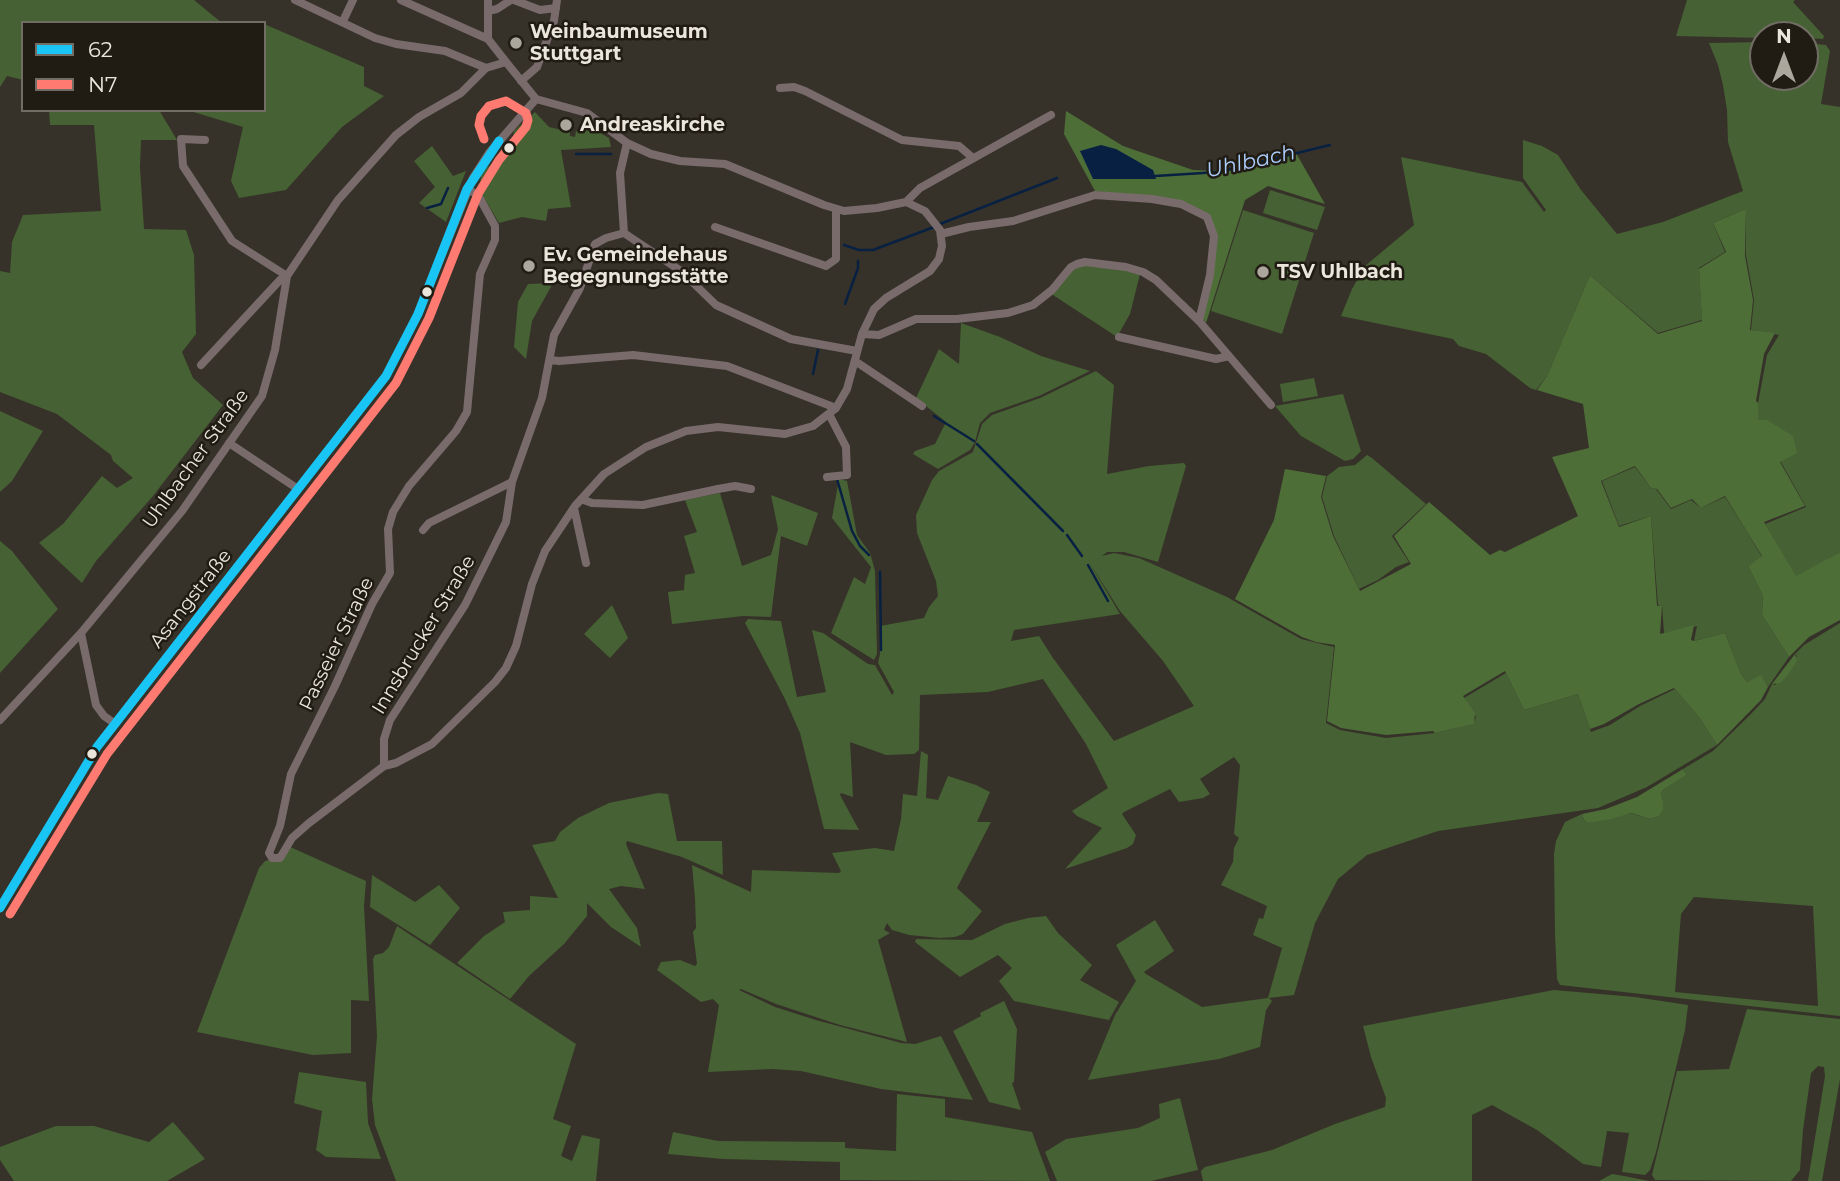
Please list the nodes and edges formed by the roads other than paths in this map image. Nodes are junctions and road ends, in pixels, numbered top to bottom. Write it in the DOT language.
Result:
graph roads {
  1 [pos="353,0"];
  2 [pos="401,0"];
  3 [pos="488,0"];
  4 [pos="512,0"];
  5 [pos="300,1"];
  6 [pos="556,4"];
  7 [pos="488,11"];
  8 [pos="343,21"];
  9 [pos="488,39"];
  10 [pos="506,62"];
  11 [pos="486,68"];
  12 [pos="521,81"];
  13 [pos="780,88"];
  14 [pos="536,99"];
  15 [pos="1051,115"];
  16 [pos="205,140"];
  17 [pos="627,143"];
  18 [pos="973,158"];
  19 [pos="467,189"];
  20 [pos="905,202"];
  21 [pos="836,209"];
  22 [pos="715,227"];
  23 [pos="939,228"];
  24 [pos="624,233"];
  25 [pos="287,276"];
  26 [pos="1199,321"];
  27 [pos="862,334"];
  28 [pos="1119,337"];
  29 [pos="857,351"];
  30 [pos="1229,356"];
  31 [pos="550,360"];
  32 [pos="855,362"];
  33 [pos="201,365"];
  34 [pos="1270,405"];
  35 [pos="922,406"];
  36 [pos="832,411"];
  37 [pos="229,443"];
  38 [pos="827,477"];
  39 [pos="512,482"];
  40 [pos="298,489"];
  41 [pos="751,489"];
  42 [pos="582,499"];
  43 [pos="574,508"];
  44 [pos="424,530"];
  45 [pos="586,563"];
  46 [pos="81,633"];
  47 [pos="0,720"];
  48 [pos="114,723"];
  49 [pos="384,766"];
  50 [pos="0,908"];
  1 -- 8 [label="street"];
  2 -- 9 [label="street"];
  3 -- 7 [label="street"];
  4 -- 6 [label="street"];
  4 -- 7 [label="street"];
  5 -- 8 [label="street"];
  6 -- 12 [label="street"];
  7 -- 9 [label="street"];
  8 -- 11 [label="street"];
  9 -- 10 [label="street"];
  10 -- 11 [label="street"];
  10 -- 12 [label="street"];
  11 -- 25 [label="street, Uhlbacher Straße"];
  12 -- 14 [label="street"];
  13 -- 18 [label="street"];
  14 -- 17 [label="street"];
  14 -- 19 [label="street, Asangstraße"];
  15 -- 18 [label="street"];
  16 -- 25 [label="street"];
  17 -- 21 [label="street"];
  17 -- 24 [label="street"];
  18 -- 20 [label="street"];
  19 -- 40 [label="street, Asangstraße"];
  19 -- 49 [label="street, Passeier Straße"];
  20 -- 21 [label="street"];
  20 -- 23 [label="street"];
  21 -- 22 [label="street"];
  23 -- 26 [label="street"];
  23 -- 27 [label="street"];
  24 -- 29 [label="street"];
  24 -- 31 [label="street, Innsbrucker Straße"];
  25 -- 33 [label="street"];
  25 -- 37 [label="street, Uhlbacher Straße"];
  26 -- 27 [label="street"];
  26 -- 30 [label="street"];
  27 -- 29 [label="street"];
  28 -- 30 [label="street"];
  29 -- 32 [label="street"];
  30 -- 34 [label="street"];
  31 -- 36 [label="street"];
  31 -- 39 [label="street, Innsbrucker Straße"];
  32 -- 35 [label="street"];
  32 -- 36 [label="street"];
  36 -- 38 [label="street"];
  36 -- 42 [label="street, Passeier Straße"];
  37 -- 40 [label="street"];
  37 -- 46 [label="street, Uhlbacher Straße"];
  39 -- 44 [label="street"];
  39 -- 49 [label="street, Innsbrucker Straße"];
  40 -- 48 [label="street, Asangstraße"];
  41 -- 42 [label="street"];
  42 -- 43 [label="street, Passeier Straße"];
  43 -- 45 [label="street"];
  43 -- 49 [label="street, Passeier Straße"];
  46 -- 47 [label="street, Uhlbacher Straße"];
  46 -- 48 [label="street"];
  48 -- 50 [label="street, Asangstraße"];
}
